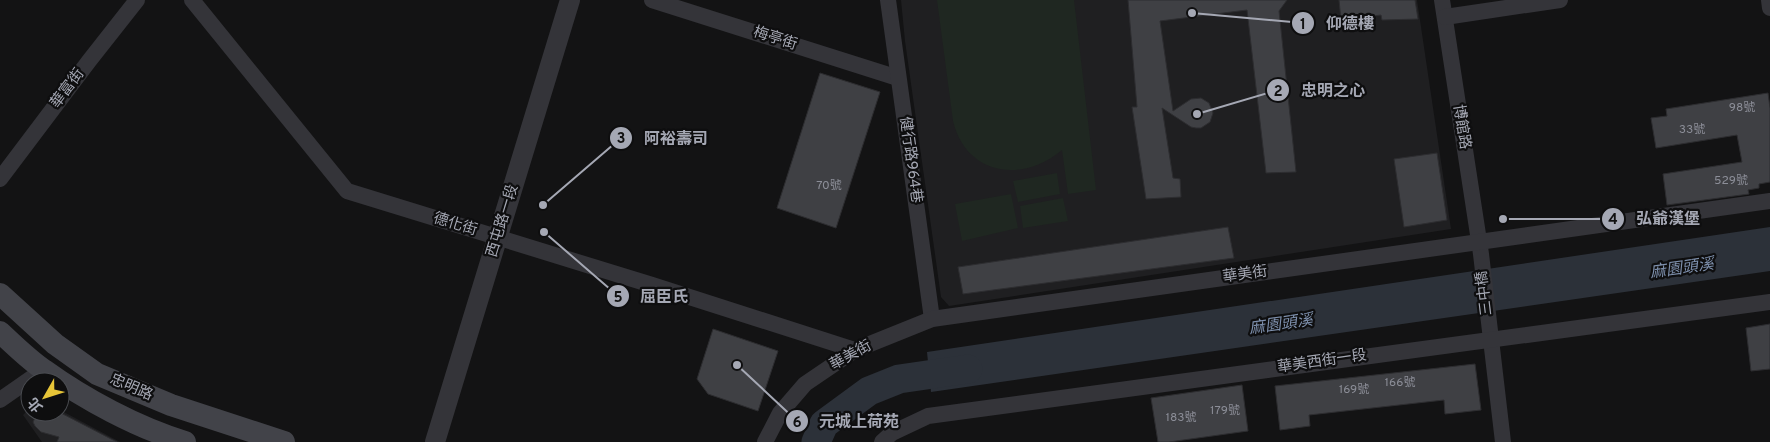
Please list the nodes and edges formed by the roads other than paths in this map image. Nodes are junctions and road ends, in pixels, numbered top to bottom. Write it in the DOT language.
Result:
graph roads {
  1 [pos="137,0"];
  2 [pos="193,0"];
  3 [pos="570,0"];
  4 [pos="652,0"];
  5 [pos="888,0"];
  6 [pos="1442,0"];
  7 [pos="1560,0"];
  8 [pos="1769,0"];
  9 [pos="1770,8"];
  10 [pos="1445,17"];
  11 [pos="898,78"];
  12 [pos="0,179"];
  13 [pos="1770,201"];
  14 [pos="498,238"];
  15 [pos="1480,248"];
  16 [pos="0,294"];
  17 [pos="1770,302"];
  18 [pos="932,319"];
  19 [pos="0,332"];
  20 [pos="1490,335"];
  21 [pos="855,350"];
  22 [pos="43,370"];
  23 [pos="0,400"];
  24 [pos="185,442"];
  25 [pos="284,442"];
  26 [pos="435,442"];
  27 [pos="765,442"];
  28 [pos="882,442"];
  29 [pos="1503,442"];
  1 -- 12 [label="street, 華富街"];
  2 -- 14 [label="street, 德化街"];
  3 -- 14 [label="street, 西屯路一段"];
  4 -- 11 [label="street, 梅亭街"];
  5 -- 11 [label="street, 健行路964巷"];
  6 -- 10 [label="street, 博館路"];
  7 -- 10 [label="street"];
  8 -- 9 [label="street"];
  10 -- 15 [label="street, 博館路"];
  11 -- 18 [label="street, 健行路964巷"];
  13 -- 15 [label="street, 華美街"];
  14 -- 21 [label="street, 德化街"];
  14 -- 26 [label="street, 西屯路一段"];
  15 -- 18 [label="street, 華美街"];
  15 -- 20 [label="street, 三中橋"];
  16 -- 25 [label="main road, 忠明路"];
  17 -- 20 [label="street, 華美西街一段"];
  18 -- 21 [label="street, 華美街"];
  19 -- 22 [label="main road, 忠明路"];
  20 -- 28 [label="street, 華美西街一段"];
  20 -- 29 [label="street"];
  21 -- 27 [label="street, 華美街"];
  22 -- 23 [label="street"];
  22 -- 24 [label="main road, 忠明路"];
}
